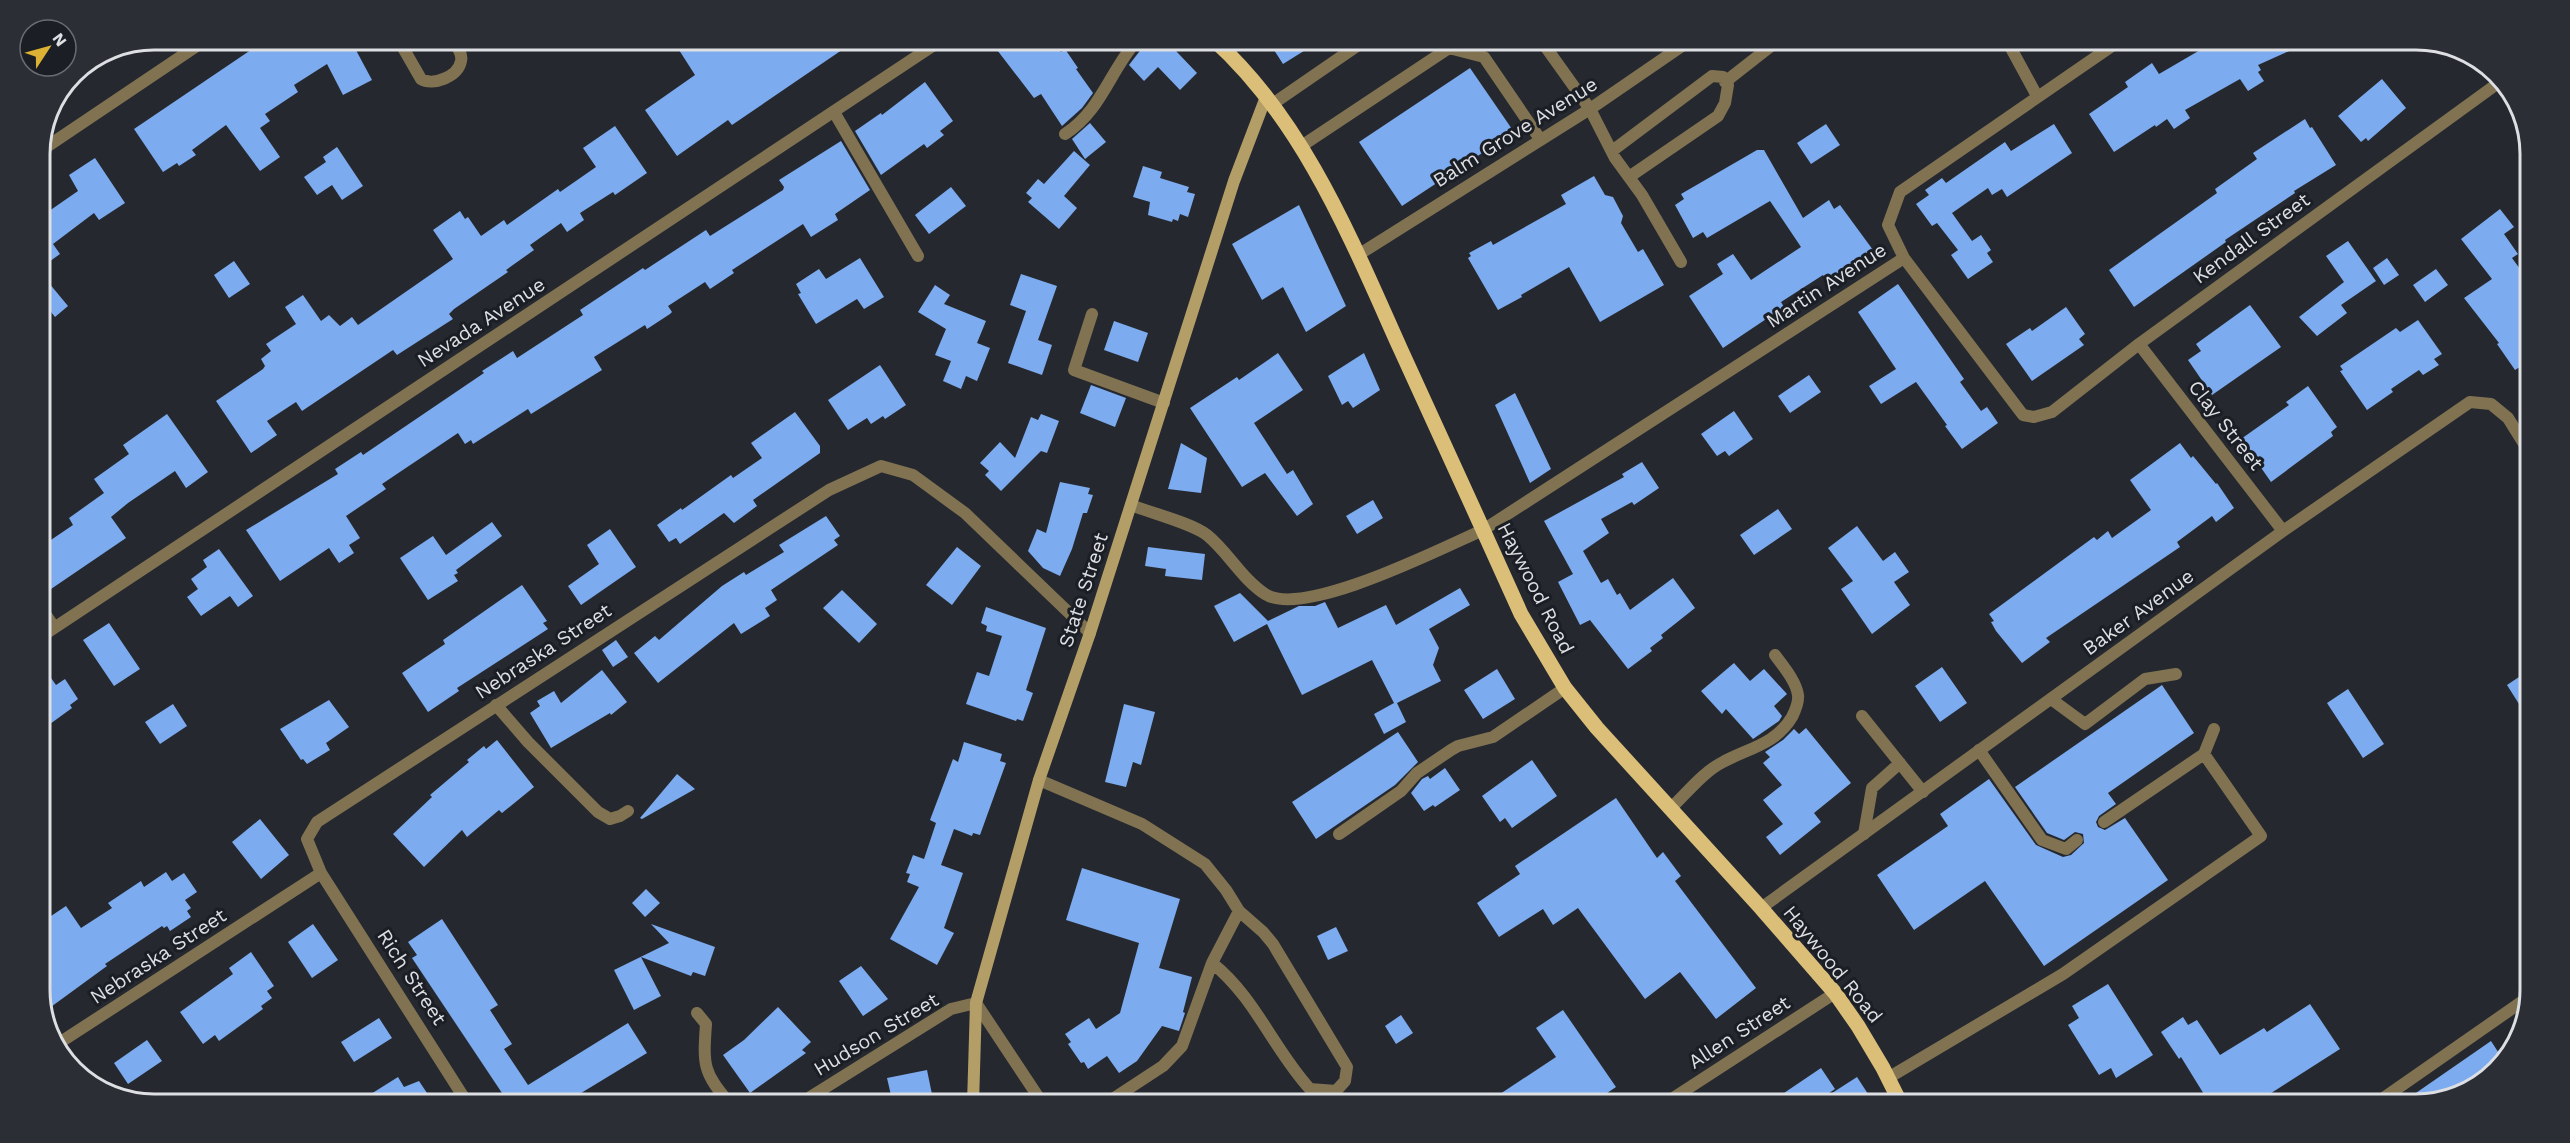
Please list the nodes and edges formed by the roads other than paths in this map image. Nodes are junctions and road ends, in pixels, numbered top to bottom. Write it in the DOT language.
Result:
graph roads {
  1 [pos="191,50"];
  2 [pos="404,50"];
  3 [pos="459,50"];
  4 [pos="927,50"];
  5 [pos="1130,50"];
  6 [pos="1223,50"];
  7 [pos="1350,50"];
  8 [pos="1436,50"];
  9 [pos="1465,50"];
  10 [pos="1548,50"];
  11 [pos="1676,50"];
  12 [pos="1766,50"];
  13 [pos="2012,50"];
  14 [pos="2106,50"];
  15 [pos="1725,82"];
  16 [pos="2495,85"];
  17 [pos="2037,96"];
  18 [pos="1268,101"];
  19 [pos="1590,109"];
  20 [pos="834,112"];
  21 [pos="1065,134"];
  22 [pos="1540,139"];
  23 [pos="50,144"];
  24 [pos="1300,147"];
  25 [pos="1612,152"];
  26 [pos="1629,177"];
  27 [pos="1358,255"];
  28 [pos="918,256"];
  29 [pos="1904,258"];
  30 [pos="1681,262"];
  31 [pos="1092,314"];
  32 [pos="2139,344"];
  33 [pos="1164,403"];
  34 [pos="2520,437"];
  35 [pos="1131,505"];
  36 [pos="1483,530"];
  37 [pos="2283,531"];
  38 [pos="50,621"];
  39 [pos="54,627"];
  40 [pos="50,630"];
  41 [pos="1090,633"];
  42 [pos="1775,655"];
  43 [pos="2176,674"];
  44 [pos="1565,688"];
  45 [pos="2051,699"];
  46 [pos="496,705"];
  47 [pos="1862,716"];
  48 [pos="2214,729"];
  49 [pos="1979,750"];
  50 [pos="2204,754"];
  51 [pos="1900,763"];
  52 [pos="1039,780"];
  53 [pos="1923,792"];
  54 [pos="1671,808"];
  55 [pos="628,811"];
  56 [pos="2104,822"];
  57 [pos="1339,834"];
  58 [pos="1864,834"];
  59 [pos="2077,840"];
  60 [pos="321,873"];
  61 [pos="1761,908"];
  62 [pos="1239,912"];
  63 [pos="1212,963"];
  64 [pos="1834,993"];
  65 [pos="976,1003"];
  66 [pos="2518,1004"];
  67 [pos="697,1013"];
  68 [pos="63,1040"];
  69 [pos="1888,1078"];
  70 [pos="462,1094"];
  71 [pos="722,1094"];
  72 [pos="815,1094"];
  73 [pos="973,1094"];
  74 [pos="1036,1094"];
  75 [pos="1120,1094"];
  76 [pos="1679,1094"];
  77 [pos="1896,1094"];
  78 [pos="2389,1094"];
  1 -- 23 [label="street"];
  2 -- 3 [label="street"];
  4 -- 20 [label="street, Nevada Avenue"];
  5 -- 21 [label="street"];
  6 -- 18 [label="main road, Haywood Road"];
  7 -- 18 [label="street"];
  8 -- 24 [label="street"];
  9 -- 22 [label="street"];
  10 -- 19 [label="street"];
  11 -- 19 [label="street, Balm Grove Avenue"];
  12 -- 15 [label="street"];
  13 -- 17 [label="street"];
  14 -- 17 [label="street, Martin Avenue"];
  15 -- 25 [label="street"];
  15 -- 26 [label="street"];
  16 -- 32 [label="street, Kendall Street"];
  17 -- 29 [label="street, Martin Avenue"];
  18 -- 24 [label="main road, Haywood Road"];
  18 -- 33 [label="street, State Street"];
  19 -- 22 [label="street, Balm Grove Avenue"];
  19 -- 25 [label="street"];
  20 -- 28 [label="street"];
  20 -- 39 [label="street, Nevada Avenue"];
  22 -- 27 [label="street, Balm Grove Avenue"];
  24 -- 27 [label="main road, Haywood Road"];
  25 -- 26 [label="street"];
  26 -- 30 [label="street"];
  27 -- 36 [label="main road, Haywood Road"];
  29 -- 32 [label="street, Kendall Street"];
  29 -- 36 [label="street, Martin Avenue"];
  31 -- 33 [label="street"];
  32 -- 37 [label="street, Clay Street"];
  33 -- 35 [label="street, State Street"];
  34 -- 37 [label="street, Baker Avenue"];
  35 -- 36 [label="street, Martin Avenue"];
  35 -- 41 [label="street, State Street"];
  36 -- 44 [label="main road, Haywood Road"];
  37 -- 45 [label="street, Baker Avenue"];
  38 -- 39 [label="street"];
  39 -- 40 [label="street, Nevada Avenue"];
  41 -- 46 [label="street, Nebraska Street"];
  41 -- 52 [label="street, State Street"];
  42 -- 54 [label="street"];
  43 -- 45 [label="street"];
  44 -- 54 [label="main road, Haywood Road"];
  44 -- 57 [label="street"];
  45 -- 49 [label="street, Baker Avenue"];
  46 -- 55 [label="street"];
  46 -- 60 [label="street, Nebraska Street"];
  47 -- 51 [label="street"];
  48 -- 50 [label="street"];
  49 -- 53 [label="street, Baker Avenue"];
  49 -- 59 [label="street"];
  50 -- 56 [label="street"];
  50 -- 69 [label="street"];
  51 -- 53 [label="street"];
  51 -- 58 [label="street"];
  52 -- 62 [label="street"];
  52 -- 65 [label="street, State Street"];
  53 -- 58 [label="street, Baker Avenue"];
  54 -- 61 [label="main road, Haywood Road"];
  58 -- 61 [label="street, Baker Avenue"];
  60 -- 68 [label="street, Nebraska Street"];
  60 -- 70 [label="street, Rich Street"];
  61 -- 64 [label="main road, Haywood Road"];
  62 -- 63 [label="street"];
  62 -- 63 [label="street"];
  63 -- 75 [label="street"];
  64 -- 69 [label="main road, Haywood Road"];
  64 -- 76 [label="street, Allen Street"];
  65 -- 72 [label="street, Hudson Street"];
  65 -- 73 [label="street, State Street"];
  65 -- 74 [label="street"];
  66 -- 78 [label="street"];
  67 -- 71 [label="street"];
  69 -- 77 [label="main road, Haywood Road"];
}
